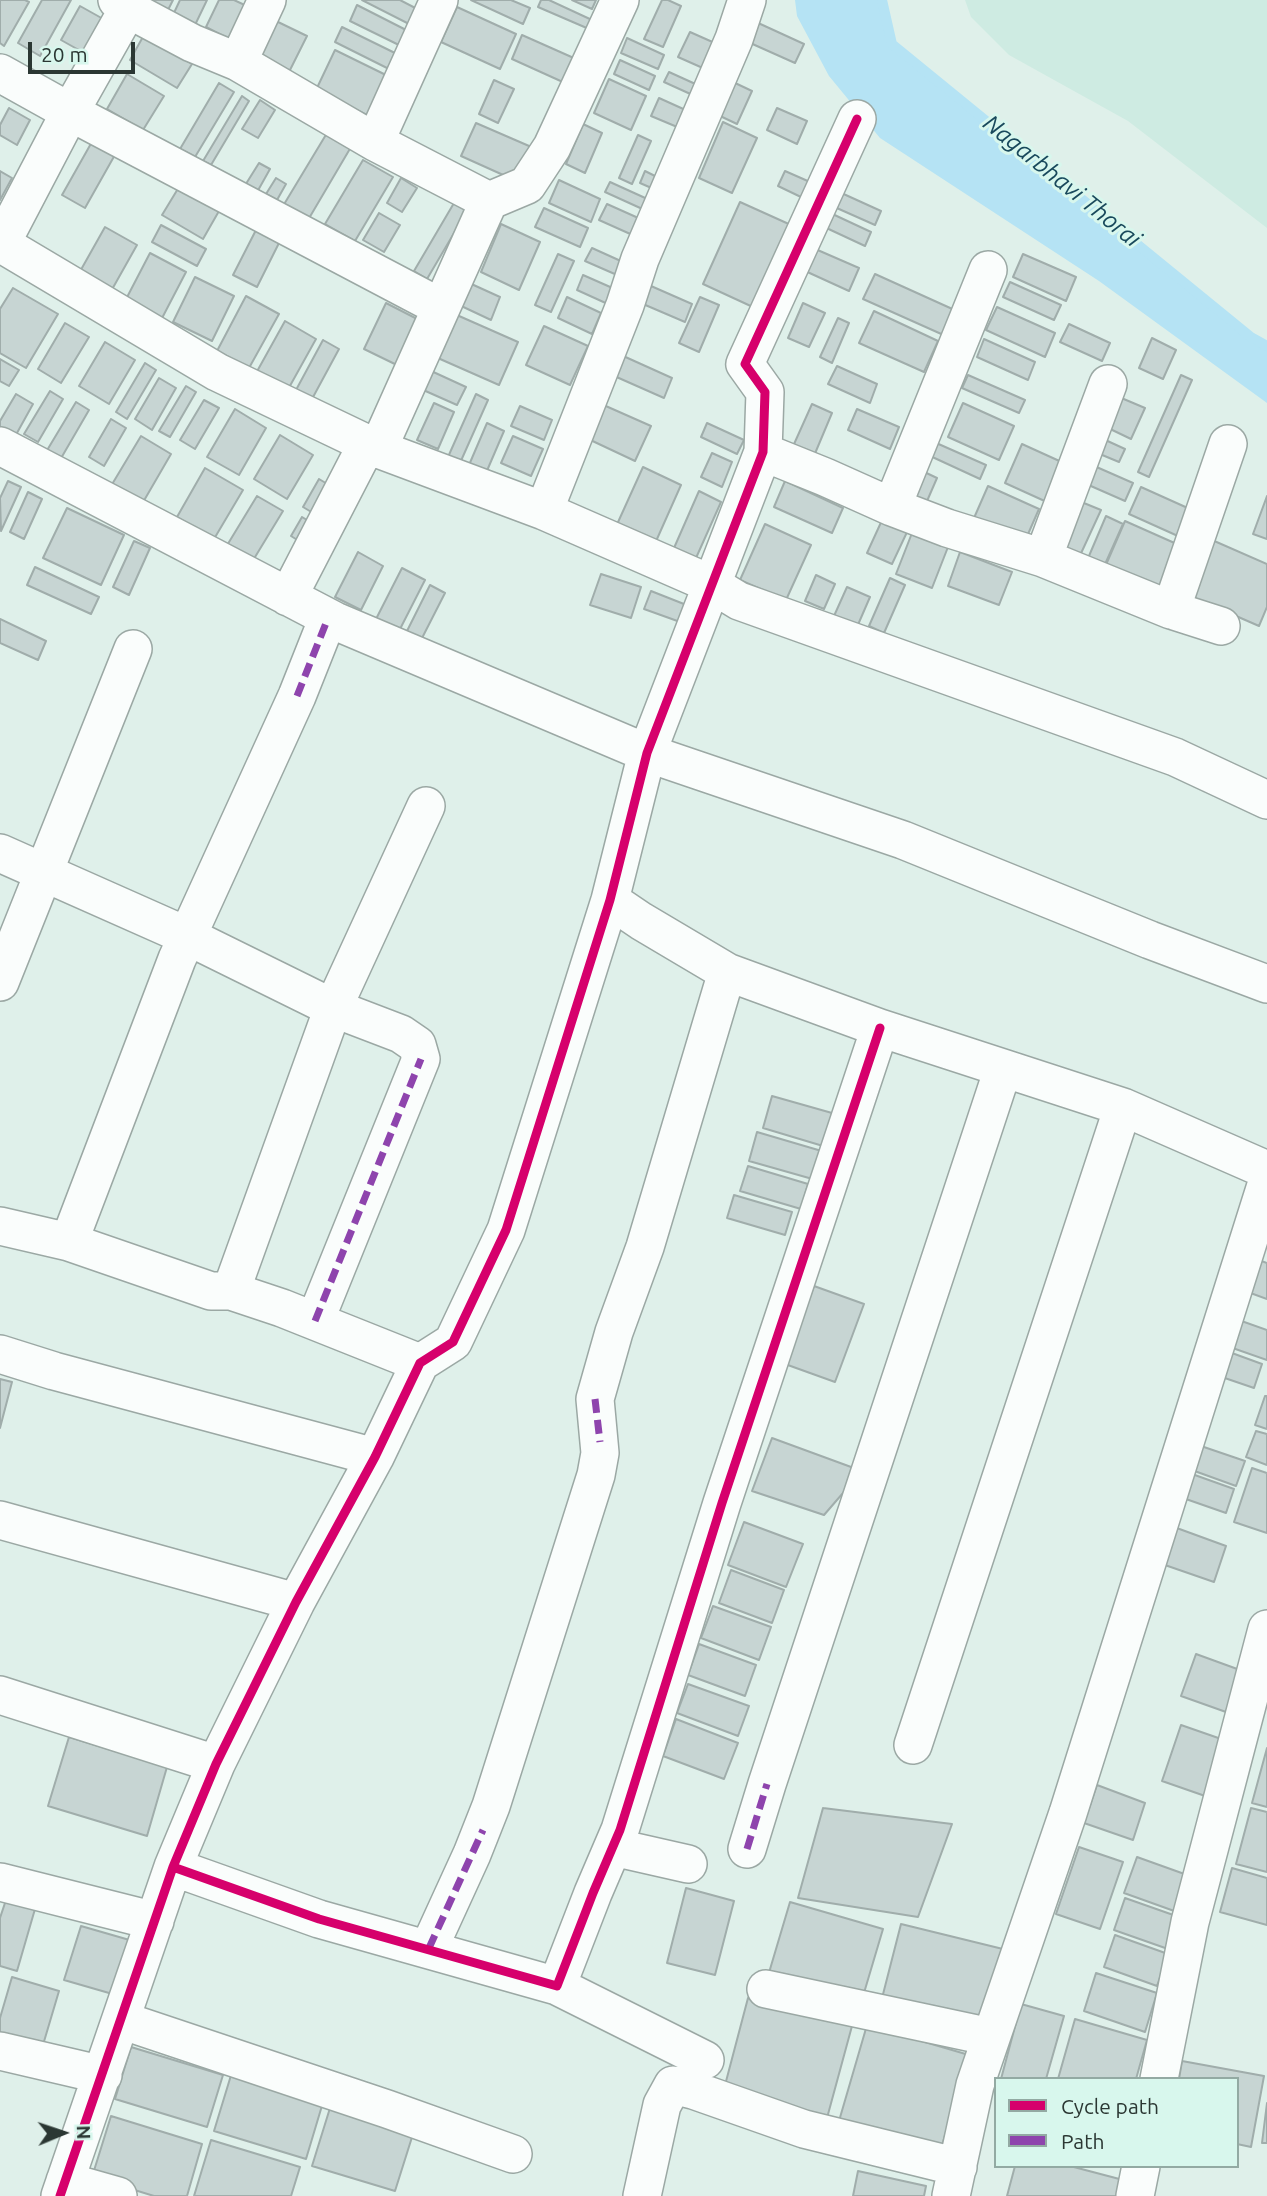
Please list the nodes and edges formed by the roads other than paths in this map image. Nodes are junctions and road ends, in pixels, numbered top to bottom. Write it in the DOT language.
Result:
graph roads {
  1 [pos="267,0"];
  2 [pos="439,0"];
  3 [pos="620,0"];
  4 [pos="747,0"];
  5 [pos="122,4"];
  6 [pos="238,62"];
  7 [pos="0,73"];
  8 [pos="70,112"];
  9 [pos="857,119"];
  10 [pos="375,142"];
  11 [pos="489,201"];
  12 [pos="0,244"];
  13 [pos="988,270"];
  14 [pos="440,307"];
  15 [pos="1108,384"];
  16 [pos="1228,444"];
  17 [pos="0,446"];
  18 [pos="372,446"];
  19 [pos="763,452"];
  20 [pos="891,507"];
  21 [pos="544,511"];
  22 [pos="1043,558"];
  23 [pos="711,584"];
  24 [pos="288,597"];
  25 [pos="1171,610"];
  26 [pos="328,618"];
  27 [pos="1221,626"];
  28 [pos="133,649"];
  29 [pos="647,753"];
  30 [pos="1267,800"];
  31 [pos="426,806"];
  32 [pos="0,853"];
  33 [pos="44,873"];
  34 [pos="610,900"];
  35 [pos="187,936"];
  36 [pos="727,972"];
  37 [pos="0,982"];
  38 [pos="1267,984"];
  39 [pos="333,1008"];
  40 [pos="880,1028"];
  41 [pos="1003,1069"];
  42 [pos="1123,1107"];
  43 [pos="1267,1170"];
  44 [pos="1267,1182"];
  45 [pos="0,1226"];
  46 [pos="69,1242"];
  47 [pos="231,1291"];
  48 [pos="315,1321"];
  49 [pos="0,1354"];
  50 [pos="420,1363"];
  51 [pos="375,1457"];
  52 [pos="0,1520"];
  53 [pos="296,1602"];
  54 [pos="1267,1629"];
  55 [pos="0,1695"];
  56 [pos="913,1745"];
  57 [pos="216,1764"];
  58 [pos="613,1847"];
  59 [pos="747,1849"];
  60 [pos="688,1864"];
  61 [pos="173,1867"];
  62 [pos="0,1882"];
  63 [pos="155,1922"];
  64 [pos="429,1948"];
  65 [pos="557,1986"];
  66 [pos="766,1989"];
  67 [pos="121,2020"];
  68 [pos="991,2037"];
  69 [pos="0,2052"];
  70 [pos="705,2060"];
  71 [pos="103,2075"];
  72 [pos="1159,2077"];
  73 [pos="513,2154"];
  74 [pos="1141,2168"];
  75 [pos="955,2181"];
  76 [pos="62,2188"];
  77 [pos="118,2196"];
  78 [pos="642,2196"];
  79 [pos="1135,2196"];
  1 -- 6 [label="street"];
  2 -- 10 [label="street"];
  3 -- 11 [label="street"];
  4 -- 21 [label="street"];
  5 -- 6 [label="street"];
  5 -- 8 [label="street"];
  6 -- 10 [label="street"];
  7 -- 8 [label="street"];
  8 -- 12 [label="street"];
  8 -- 14 [label="street"];
  9 -- 19 [label="street"];
  10 -- 11 [label="street"];
  11 -- 14 [label="street"];
  12 -- 18 [label="street"];
  13 -- 20 [label="street"];
  14 -- 18 [label="street"];
  15 -- 22 [label="street"];
  16 -- 25 [label="street"];
  17 -- 24 [label="street"];
  18 -- 21 [label="street"];
  18 -- 24 [label="street"];
  19 -- 20 [label="street"];
  19 -- 23 [label="street"];
  20 -- 22 [label="street"];
  21 -- 23 [label="street"];
  22 -- 25 [label="street"];
  23 -- 29 [label="street"];
  23 -- 30 [label="street"];
  24 -- 26 [label="street"];
  25 -- 27 [label="street"];
  26 -- 29 [label="street"];
  26 -- 35 [label="street"];
  28 -- 33 [label="street"];
  29 -- 34 [label="street"];
  29 -- 38 [label="street"];
  31 -- 39 [label="street"];
  32 -- 33 [label="street"];
  33 -- 35 [label="street"];
  33 -- 37 [label="street"];
  34 -- 36 [label="street"];
  34 -- 50 [label="street"];
  35 -- 39 [label="street"];
  35 -- 46 [label="street"];
  36 -- 40 [label="street"];
  36 -- 64 [label="street"];
  39 -- 47 [label="street"];
  39 -- 48 [label="street"];
  40 -- 41 [label="street"];
  40 -- 58 [label="street"];
  41 -- 42 [label="street"];
  41 -- 59 [label="street"];
  42 -- 43 [label="street"];
  42 -- 56 [label="street"];
  44 -- 68 [label="street"];
  45 -- 46 [label="street"];
  46 -- 47 [label="street"];
  47 -- 48 [label="street"];
  48 -- 50 [label="street"];
  49 -- 51 [label="street"];
  50 -- 51 [label="street"];
  51 -- 53 [label="street"];
  52 -- 53 [label="street"];
  53 -- 57 [label="street"];
  54 -- 72 [label="street"];
  55 -- 57 [label="street"];
  57 -- 61 [label="street"];
  58 -- 60 [label="street"];
  58 -- 65 [label="street"];
  61 -- 63 [label="street"];
  61 -- 64 [label="street"];
  62 -- 63 [label="street"];
  63 -- 67 [label="street"];
  64 -- 65 [label="street"];
  65 -- 70 [label="street"];
  66 -- 68 [label="street"];
  67 -- 71 [label="street"];
  67 -- 73 [label="street"];
  68 -- 75 [label="street"];
  69 -- 71 [label="street"];
  71 -- 76 [label="street"];
  74 -- 79 [label="street"];
  75 -- 78 [label="street"];
  76 -- 77 [label="street"];
}
